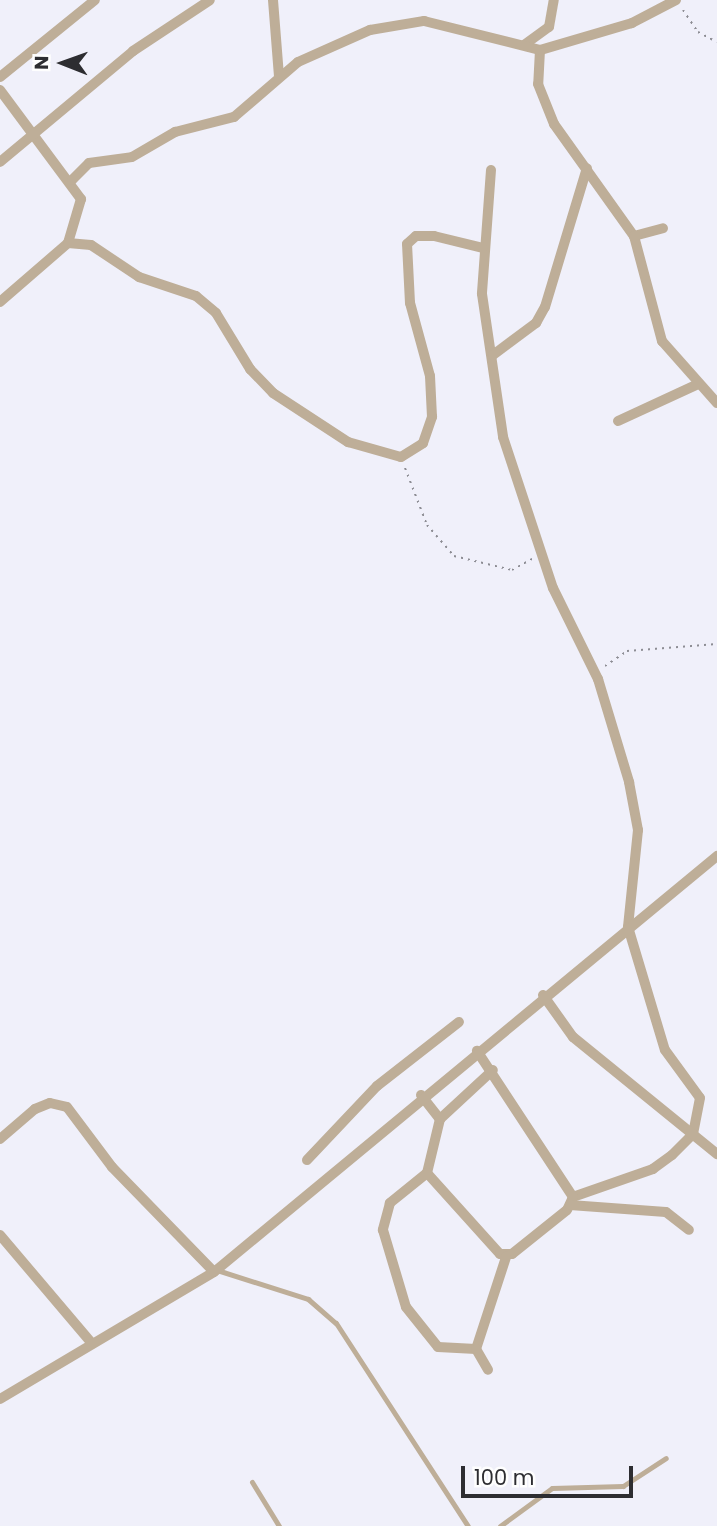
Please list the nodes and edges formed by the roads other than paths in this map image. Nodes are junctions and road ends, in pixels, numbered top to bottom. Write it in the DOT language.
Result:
graph roads {
  1 [pos="95,0"];
  2 [pos="210,0"];
  3 [pos="273,0"];
  4 [pos="554,0"];
  5 [pos="677,0"];
  6 [pos="524,45"];
  7 [pos="540,50"];
  8 [pos="0,77"];
  9 [pos="279,77"];
  10 [pos="0,90"];
  11 [pos="33,130"];
  12 [pos="0,162"];
  13 [pos="587,168"];
  14 [pos="491,170"];
  15 [pos="72,180"];
  16 [pos="663,228"];
  17 [pos="634,236"];
  18 [pos="68,243"];
  19 [pos="483,248"];
  20 [pos="0,302"];
  21 [pos="493,355"];
  22 [pos="698,384"];
  23 [pos="717,403"];
  24 [pos="618,421"];
  25 [pos="717,856"];
  26 [pos="628,928"];
  27 [pos="543,995"];
  28 [pos="459,1022"];
  29 [pos="477,1051"];
  30 [pos="493,1070"];
  31 [pos="421,1096"];
  32 [pos="440,1119"];
  33 [pos="693,1134"];
  34 [pos="0,1139"];
  35 [pos="717,1154"];
  36 [pos="307,1160"];
  37 [pos="427,1173"];
  38 [pos="572,1201"];
  39 [pos="689,1230"];
  40 [pos="0,1235"];
  41 [pos="506,1257"];
  42 [pos="215,1271"];
  43 [pos="90,1341"];
  44 [pos="476,1349"];
  45 [pos="488,1370"];
  46 [pos="0,1399"];
  47 [pos="666,1458"];
  48 [pos="252,1482"];
  49 [pos="279,1526"];
  50 [pos="468,1526"];
  51 [pos="500,1526"];
  1 -- 8 [label="street"];
  2 -- 11 [label="street"];
  3 -- 9 [label="street"];
  4 -- 6 [label="street"];
  5 -- 7 [label="street"];
  6 -- 7 [label="street"];
  6 -- 9 [label="street"];
  7 -- 13 [label="street"];
  9 -- 15 [label="street"];
  10 -- 11 [label="street"];
  11 -- 12 [label="street"];
  11 -- 15 [label="street"];
  13 -- 17 [label="street"];
  13 -- 21 [label="street"];
  14 -- 19 [label="street"];
  15 -- 18 [label="street"];
  16 -- 17 [label="street"];
  17 -- 22 [label="street"];
  18 -- 19 [label="street"];
  18 -- 20 [label="street"];
  19 -- 21 [label="street"];
  21 -- 26 [label="street"];
  22 -- 23 [label="street"];
  22 -- 24 [label="street"];
  25 -- 26 [label="street"];
  26 -- 27 [label="street"];
  26 -- 33 [label="street"];
  27 -- 29 [label="street"];
  27 -- 33 [label="street"];
  28 -- 36 [label="street"];
  29 -- 30 [label="street"];
  29 -- 31 [label="street"];
  30 -- 32 [label="street"];
  30 -- 38 [label="street"];
  31 -- 32 [label="street"];
  31 -- 42 [label="street"];
  32 -- 37 [label="street"];
  33 -- 35 [label="street"];
  33 -- 38 [label="street"];
  34 -- 42 [label="street"];
  37 -- 41 [label="street"];
  37 -- 44 [label="street"];
  38 -- 39 [label="street"];
  38 -- 41 [label="street"];
  40 -- 43 [label="street"];
  41 -- 44 [label="street"];
  42 -- 43 [label="street"];
  42 -- 50 [label="lane"];
  43 -- 46 [label="street"];
  44 -- 45 [label="street"];
  47 -- 51 [label="lane"];
  48 -- 49 [label="lane"];
}
